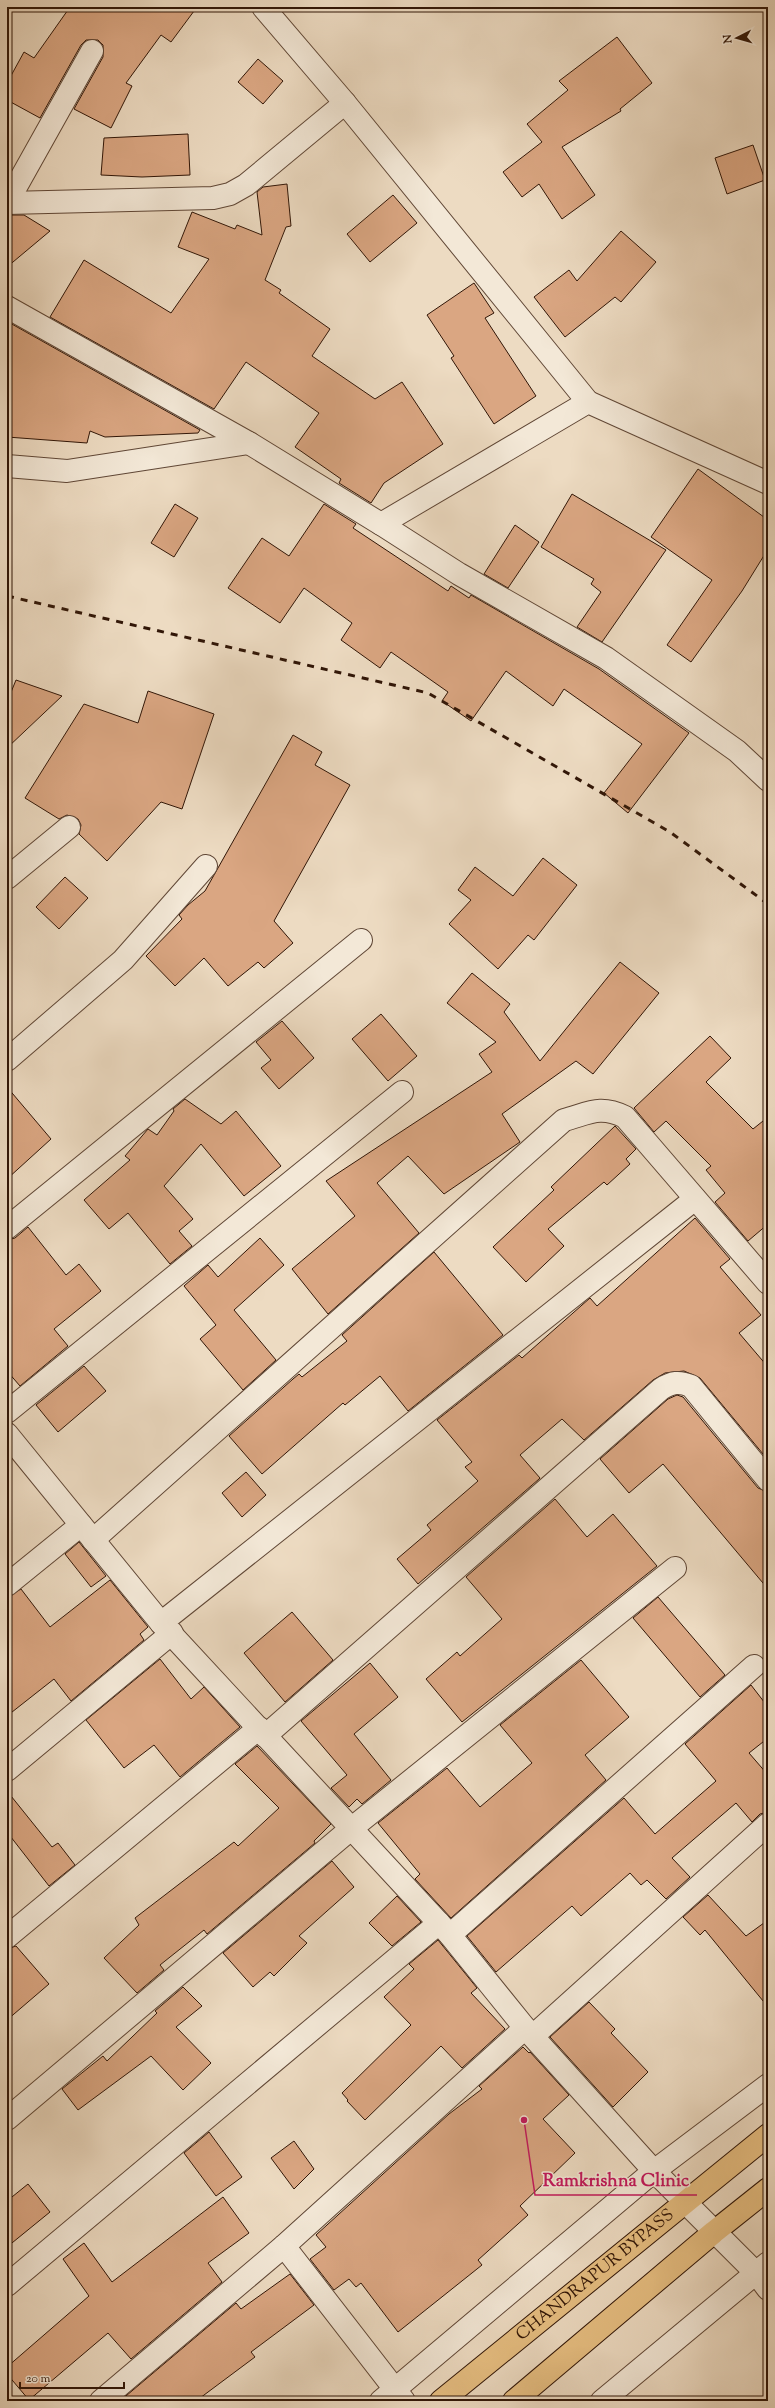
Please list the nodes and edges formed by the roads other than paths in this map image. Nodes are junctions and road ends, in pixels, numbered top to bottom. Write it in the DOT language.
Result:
graph roads {
  1 [pos="263,7"];
  2 [pos="92,52"];
  3 [pos="345,104"];
  4 [pos="7,203"];
  5 [pos="7,307"];
  6 [pos="588,402"];
  7 [pos="249,443"];
  8 [pos="7,466"];
  9 [pos="768,483"];
  10 [pos="381,524"];
  11 [pos="768,780"];
  12 [pos="69,827"];
  13 [pos="206,866"];
  14 [pos="7,878"];
  15 [pos="361,940"];
  16 [pos="7,1060"];
  17 [pos="402,1092"];
  18 [pos="695,1199"];
  19 [pos="7,1228"];
  20 [pos="768,1284"];
  21 [pos="7,1412"];
  22 [pos="7,1434"];
  23 [pos="768,1480"];
  24 [pos="87,1533"];
  25 [pos="675,1568"];
  26 [pos="7,1585"];
  27 [pos="167,1628"];
  28 [pos="754,1666"];
  29 [pos="262,1732"];
  30 [pos="7,1770"];
  31 [pos="768,1824"];
  32 [pos="352,1828"];
  33 [pos="445,1929"];
  34 [pos="7,1937"];
  35 [pos="529,2032"];
  36 [pos="768,2085"];
  37 [pos="7,2119"];
  38 [pos="768,2135"];
  39 [pos="654,2172"];
  40 [pos="768,2189"];
  41 [pos="685,2202"];
  42 [pos="714,2232"];
  43 [pos="284,2246"];
  44 [pos="764,2275"];
  45 [pos="7,2285"];
  46 [pos="394,2397"];
  47 [pos="101,2401"];
  48 [pos="440,2401"];
  49 [pos="514,2401"];
  50 [pos="602,2401"];
  1 -- 3 [label="street"];
  2 -- 4 [label="street"];
  3 -- 4 [label="street"];
  3 -- 6 [label="street"];
  5 -- 7 [label="street"];
  6 -- 9 [label="street"];
  6 -- 10 [label="street"];
  7 -- 8 [label="street"];
  7 -- 10 [label="street"];
  10 -- 11 [label="street"];
  12 -- 14 [label="street"];
  13 -- 16 [label="street"];
  15 -- 19 [label="street"];
  17 -- 21 [label="street"];
  18 -- 20 [label="street"];
  18 -- 24 [label="street"];
  18 -- 27 [label="street"];
  22 -- 24 [label="street"];
  23 -- 29 [label="street"];
  24 -- 26 [label="street"];
  24 -- 27 [label="street"];
  25 -- 32 [label="street"];
  27 -- 29 [label="street"];
  27 -- 30 [label="street"];
  28 -- 33 [label="street"];
  29 -- 32 [label="street"];
  29 -- 34 [label="street"];
  31 -- 35 [label="street"];
  32 -- 33 [label="street"];
  32 -- 37 [label="street"];
  33 -- 35 [label="street"];
  33 -- 45 [label="street"];
  35 -- 39 [label="street"];
  35 -- 43 [label="street"];
  36 -- 39 [label="street"];
  38 -- 41 [label="highway, CHANDRAPUR BYPASS"];
  39 -- 41 [label="street"];
  39 -- 46 [label="street"];
  40 -- 42 [label="highway"];
  41 -- 42 [label="street"];
  41 -- 48 [label="highway, CHANDRAPUR BYPASS"];
  42 -- 44 [label="street"];
  42 -- 49 [label="highway"];
  43 -- 46 [label="street"];
  43 -- 47 [label="street"];
  44 -- 50 [label="street"];
}
